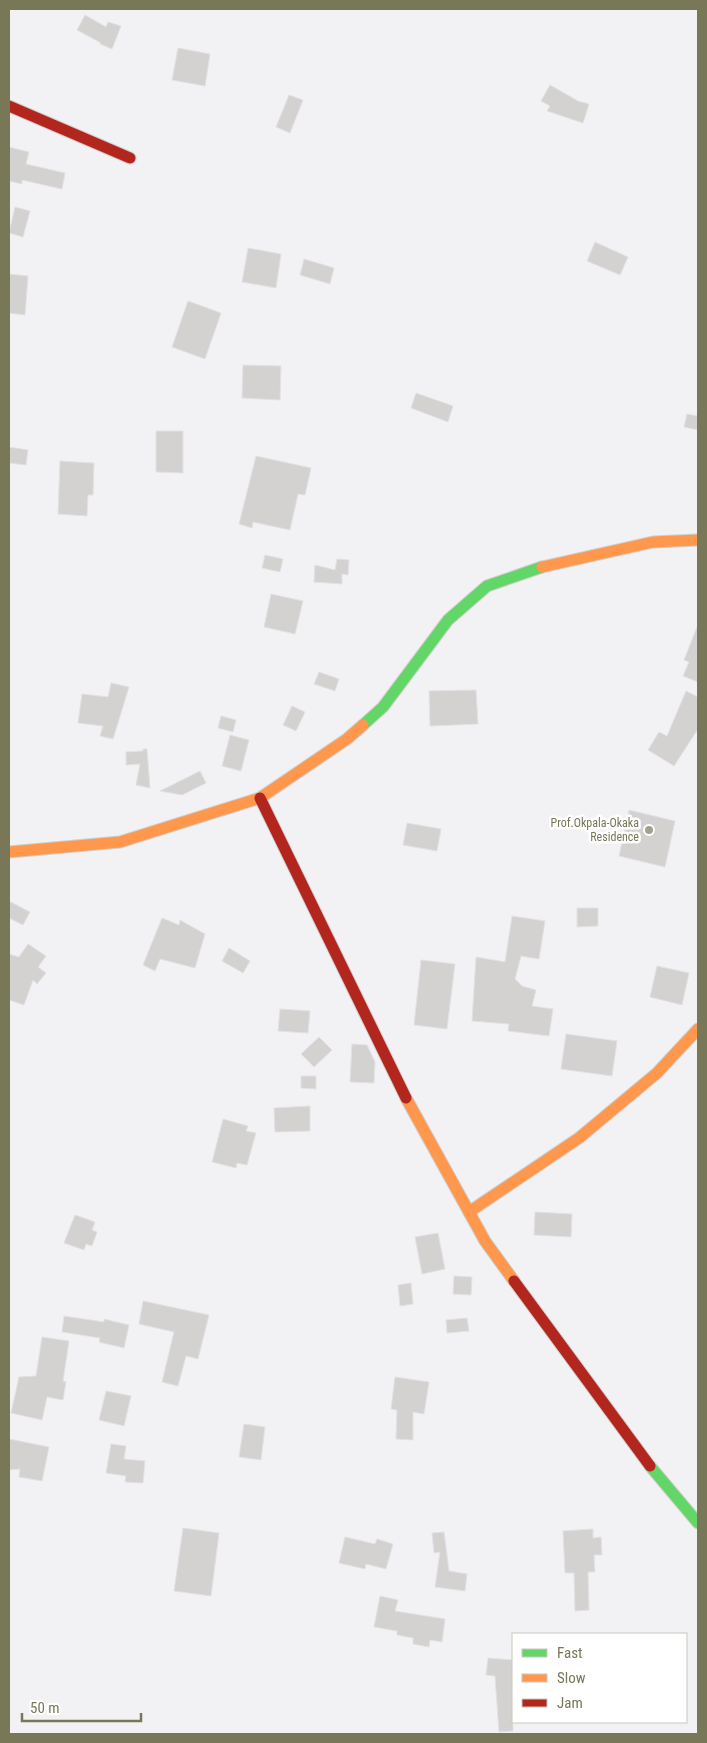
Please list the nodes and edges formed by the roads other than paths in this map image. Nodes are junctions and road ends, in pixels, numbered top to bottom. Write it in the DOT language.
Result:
graph roads {
  1 [pos="9,106"];
  2 [pos="130,158"];
  3 [pos="698,540"];
  4 [pos="260,798"];
  5 [pos="9,852"];
  6 [pos="698,1029"];
  7 [pos="469,1212"];
  8 [pos="698,1523"];
  1 -- 2 [label="street"];
  3 -- 4 [label="street"];
  4 -- 5 [label="street"];
  4 -- 7 [label="street"];
  6 -- 7 [label="street"];
  7 -- 8 [label="street"];
}
